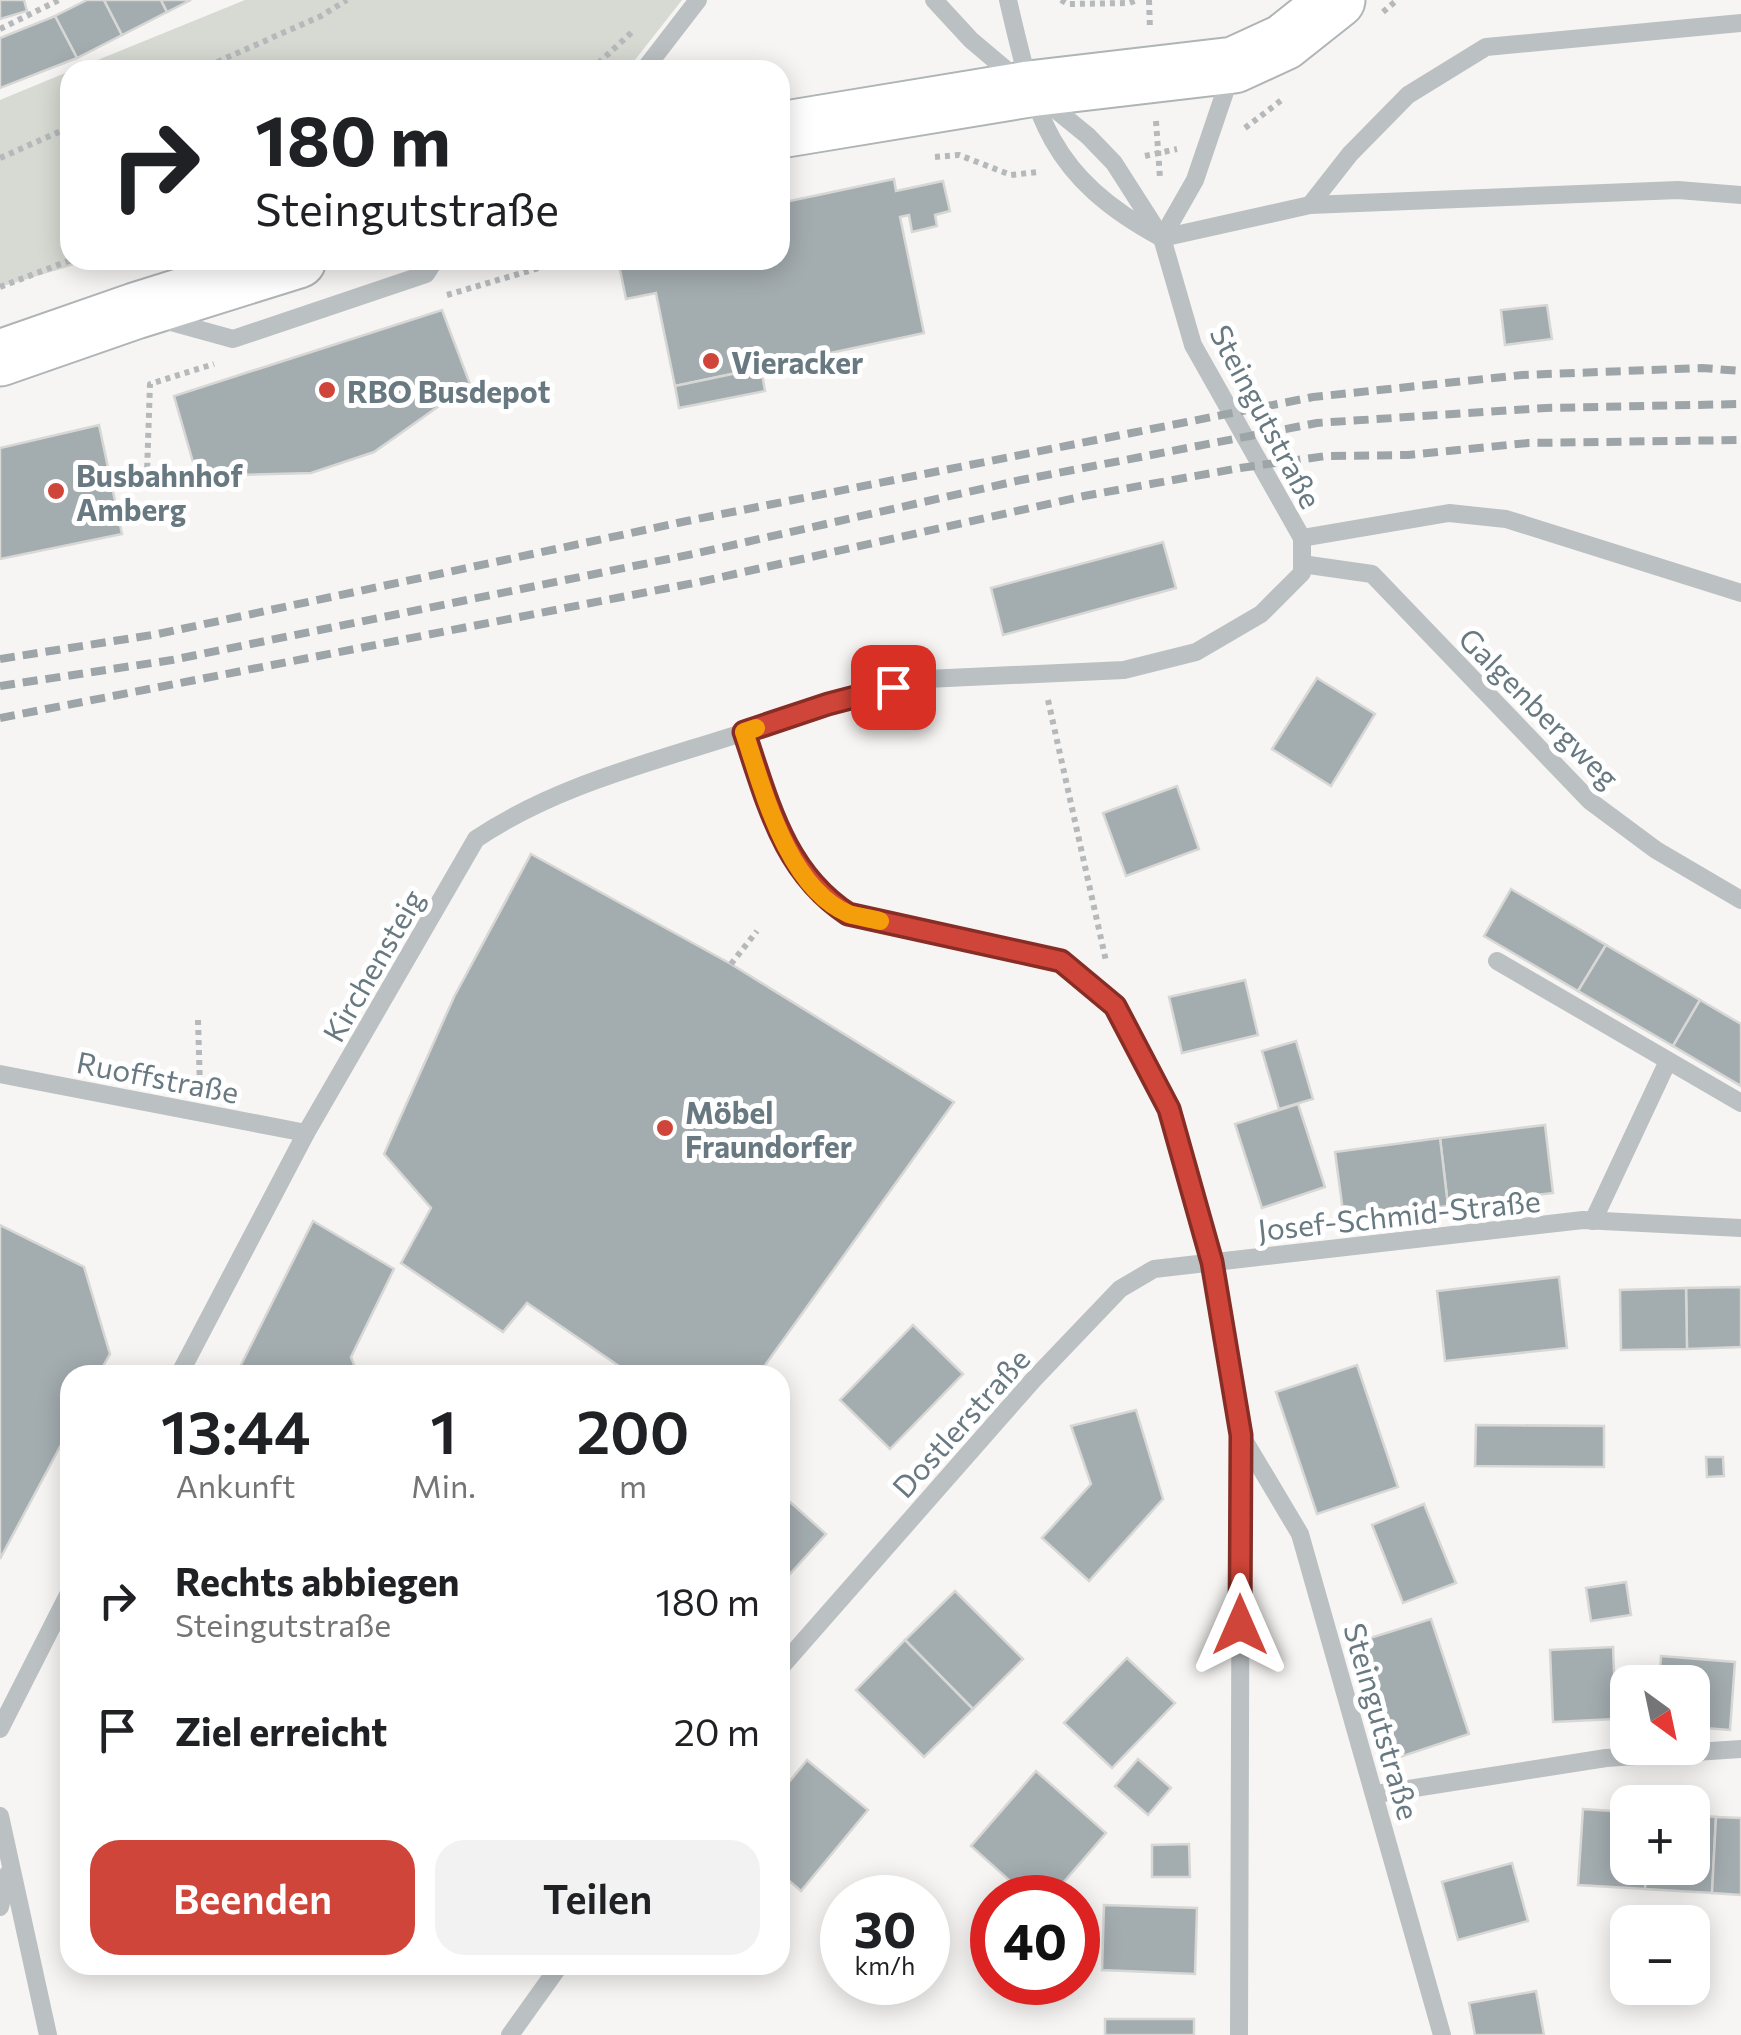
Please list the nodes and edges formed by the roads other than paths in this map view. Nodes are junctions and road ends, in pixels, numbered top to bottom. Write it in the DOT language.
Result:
graph roads {
  1 [pos="698,0"];
  2 [pos="934,0"];
  3 [pos="1008,0"];
  4 [pos="1327,5"];
  5 [pos="1741,24"];
  6 [pos="652,60"];
  7 [pos="1234,65"];
  8 [pos="1029,90"];
  9 [pos="790,128"];
  10 [pos="1741,195"];
  11 [pos="1310,205"];
  12 [pos="1162,238"];
  13 [pos="266,270"];
  14 [pos="429,270"];
  15 [pos="134,311"];
  16 [pos="0,358"];
  17 [pos="1302,538"];
  18 [pos="1302,564"];
  19 [pos="1741,593"];
  20 [pos="744,732"];
  21 [pos="1741,900"];
  22 [pos="1496,961"];
  23 [pos="1668,1061"];
  24 [pos="0,1074"];
  25 [pos="1741,1103"];
  26 [pos="306,1132"];
  27 [pos="1593,1220"];
  28 [pos="1741,1228"];
  29 [pos="1212,1262"];
  30 [pos="184,1365"];
  31 [pos="1241,1435"];
  32 [pos="60,1610"];
  33 [pos="790,1657"];
  34 [pos="0,1728"];
  35 [pos="1741,1749"];
  36 [pos="1376,1794"];
  37 [pos="0,1816"];
  38 [pos="10,1869"];
  39 [pos="0,1906"];
  40 [pos="553,1975"];
  41 [pos="48,2035"];
  42 [pos="510,2035"];
  43 [pos="1239,2035"];
  44 [pos="1442,2035"];
  1 -- 6 [label="street"];
  2 -- 8 [label="street, Steingutstraße"];
  3 -- 8 [label="street"];
  4 -- 7 [label="main road"];
  5 -- 11 [label="street"];
  7 -- 8 [label="main road"];
  7 -- 12 [label="street"];
  8 -- 9 [label="main road"];
  8 -- 12 [label="street, Steingutstraße"];
  8 -- 12 [label="street"];
  10 -- 11 [label="street"];
  11 -- 12 [label="street"];
  12 -- 17 [label="street, Steingutstraße"];
  13 -- 15 [label="main road"];
  14 -- 15 [label="street"];
  15 -- 16 [label="main road"];
  17 -- 18 [label="street, Steingutstraße"];
  17 -- 19 [label="street"];
  18 -- 20 [label="street"];
  18 -- 21 [label="street, Galgenbergweg"];
  20 -- 26 [label="street, Kirchensteig"];
  20 -- 29 [label="street, Steingutstraße"];
  22 -- 23 [label="street"];
  23 -- 25 [label="street"];
  23 -- 27 [label="street"];
  24 -- 26 [label="street, Ruoffstraße"];
  26 -- 30 [label="street, Kirchensteig"];
  27 -- 28 [label="street, Josef-Schmid-Straße"];
  27 -- 29 [label="street, Josef-Schmid-Straße"];
  29 -- 31 [label="street, Steingutstraße"];
  29 -- 33 [label="street, Dostlerstraße"];
  31 -- 36 [label="street, Steingutstraße"];
  31 -- 43 [label="street, Steingutstraße"];
  32 -- 34 [label="street"];
  35 -- 36 [label="street"];
  36 -- 44 [label="street, Steingutstraße"];
  37 -- 38 [label="street"];
  38 -- 39 [label="street"];
  38 -- 41 [label="street"];
  40 -- 42 [label="street"];
}
